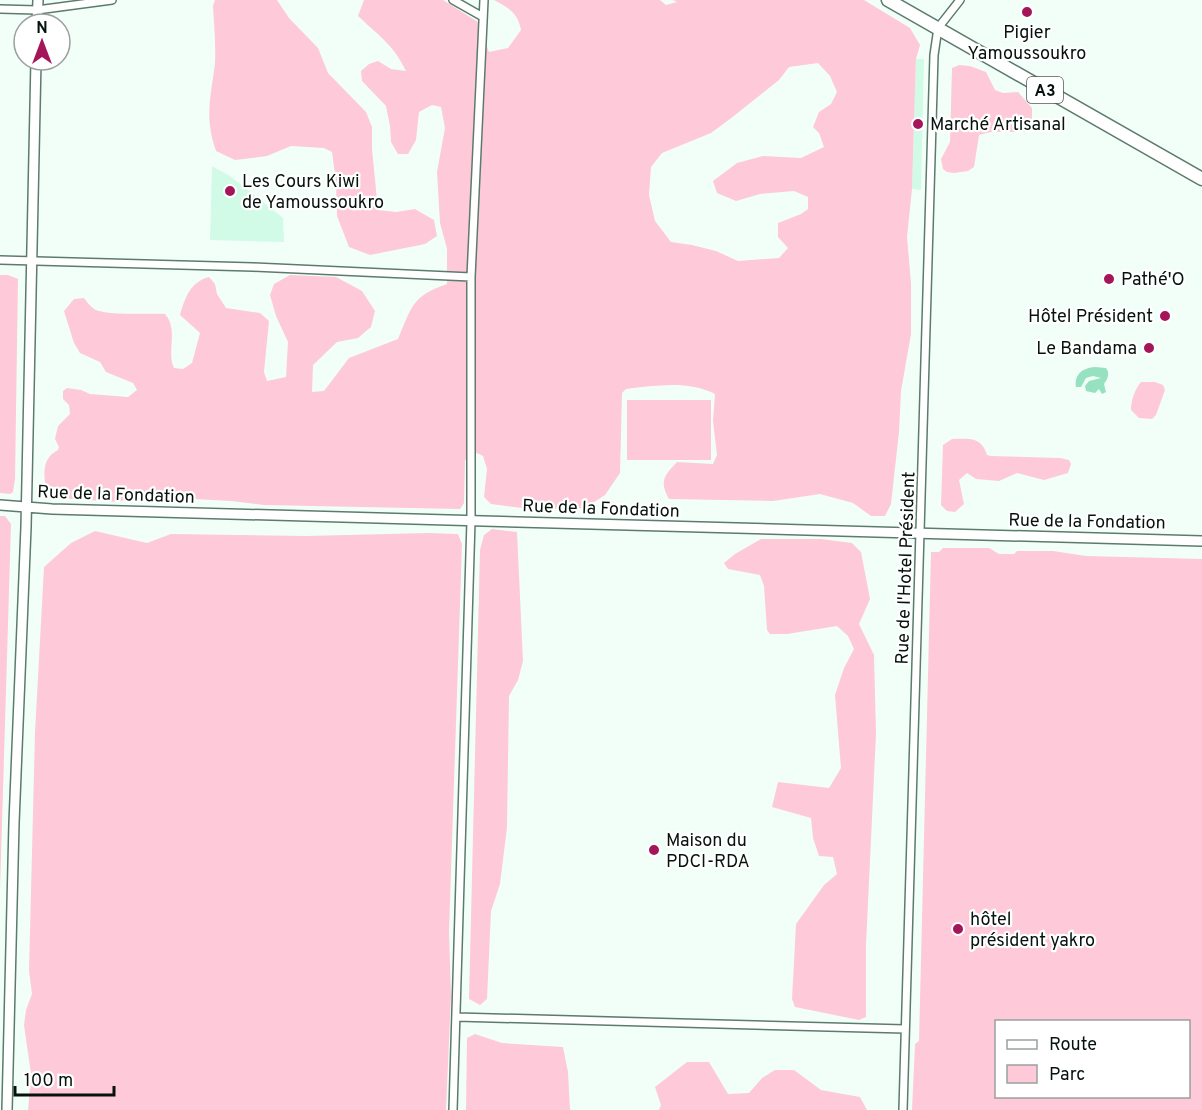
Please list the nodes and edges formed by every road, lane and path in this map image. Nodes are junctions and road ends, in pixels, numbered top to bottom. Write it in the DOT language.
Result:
graph roads {
  1 [pos="38,0"];
  2 [pos="112,0"];
  3 [pos="453,0"];
  4 [pos="484,0"];
  5 [pos="888,0"];
  6 [pos="960,0"];
  7 [pos="906,5"];
  8 [pos="0,9"];
  9 [pos="37,10"];
  10 [pos="483,17"];
  11 [pos="938,28"];
  12 [pos="36,72"];
  13 [pos="1202,179"];
  14 [pos="0,260"];
  15 [pos="32,262"];
  16 [pos="471,277"];
  17 [pos="0,505"];
  18 [pos="26,507"];
  19 [pos="471,521"];
  20 [pos="921,534"];
  21 [pos="1202,541"];
  22 [pos="457,1017"];
  23 [pos="905,1029"];
  24 [pos="7,1110"];
  25 [pos="453,1110"];
  26 [pos="903,1110"];
  1 -- 9 [label="street"];
  2 -- 9 [label="street"];
  3 -- 10 [label="street"];
  4 -- 10 [label="street"];
  5 -- 7 [label="highway, A3"];
  6 -- 11 [label="street"];
  7 -- 11 [label="highway, A3"];
  8 -- 9 [label="street"];
  10 -- 16 [label="street"];
  11 -- 13 [label="highway, A3"];
  11 -- 20 [label="street, Rue de l'Hotel Président"];
  12 -- 15 [label="street"];
  14 -- 15 [label="street"];
  15 -- 16 [label="street"];
  15 -- 18 [label="street"];
  16 -- 19 [label="street"];
  17 -- 18 [label="street, Rue de la Fondation"];
  18 -- 19 [label="street, Rue de la Fondation"];
  18 -- 24 [label="street"];
  19 -- 20 [label="street, Rue de la Fondation"];
  19 -- 22 [label="street"];
  20 -- 21 [label="street, Rue de la Fondation"];
  20 -- 23 [label="street, Rue de l'Hotel Président"];
  22 -- 23 [label="street"];
  22 -- 25 [label="street"];
  23 -- 26 [label="street, Rue de l'Hotel Président"];
}
